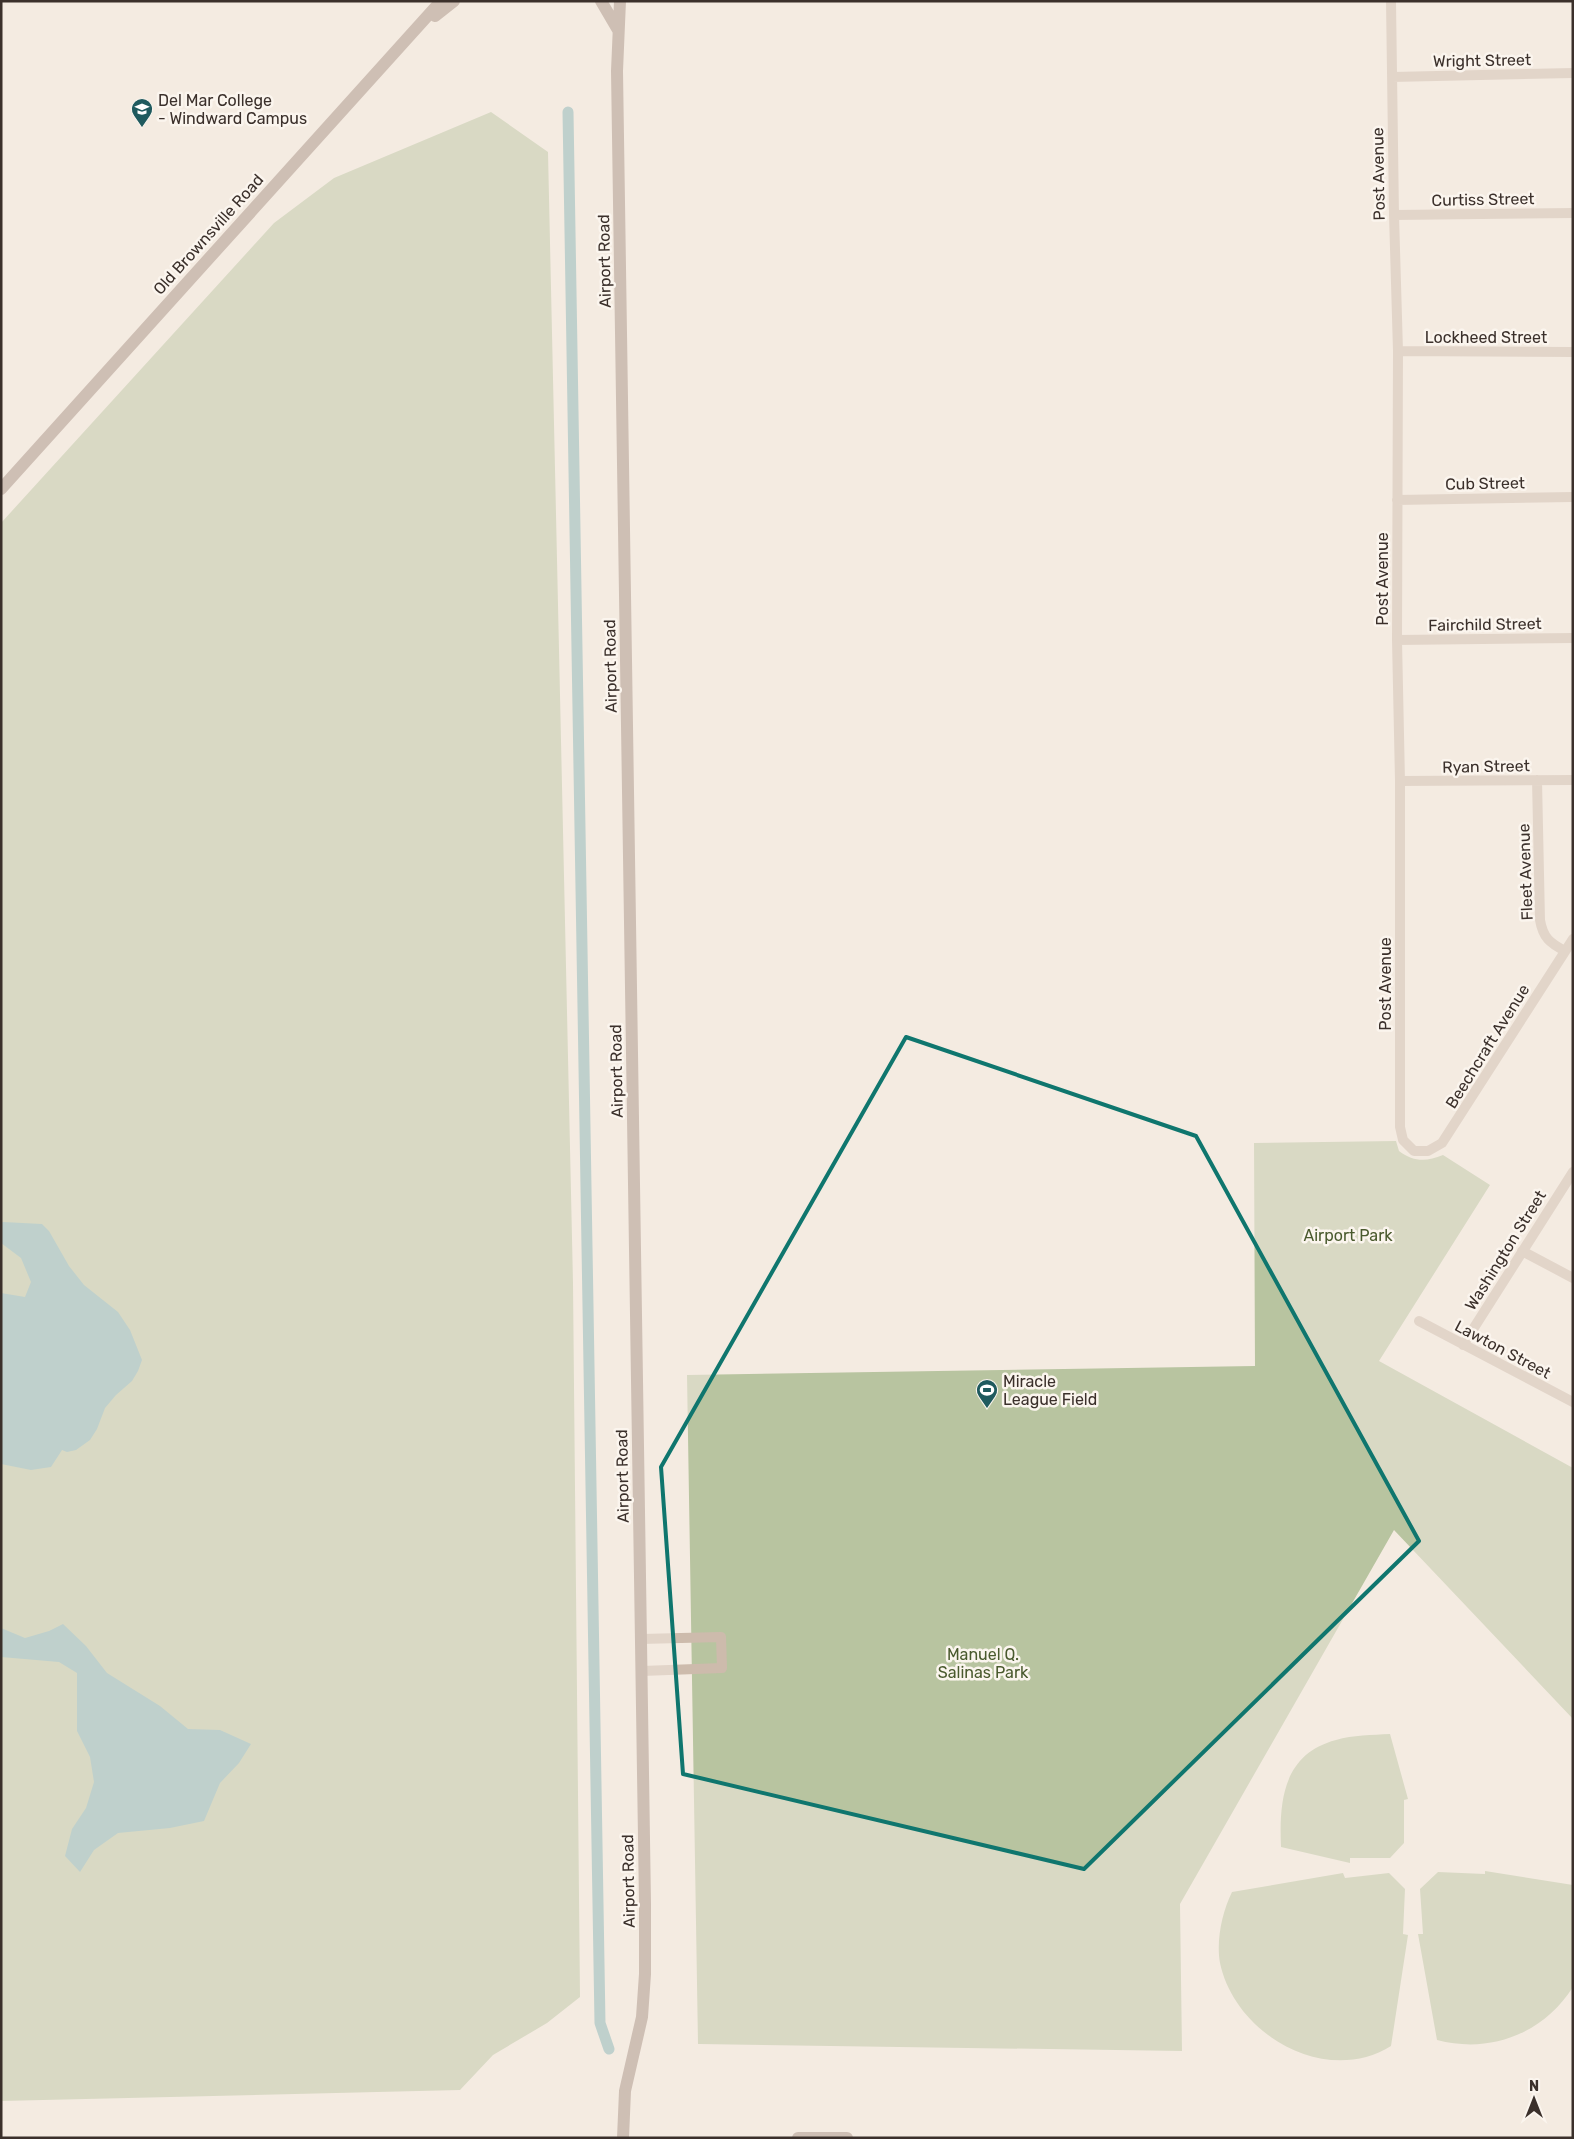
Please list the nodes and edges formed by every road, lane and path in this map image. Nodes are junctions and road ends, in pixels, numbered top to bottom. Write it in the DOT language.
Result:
graph roads {
  1 [pos="441,1"];
  2 [pos="454,1"];
  3 [pos="600,1"];
  4 [pos="620,1"];
  5 [pos="1391,1"];
  6 [pos="618,30"];
  7 [pos="410,36"];
  8 [pos="1573,73"];
  9 [pos="1392,77"];
  10 [pos="1573,213"];
  11 [pos="1394,215"];
  12 [pos="1398,351"];
  13 [pos="1573,352"];
  14 [pos="1,489"];
  15 [pos="1573,496"];
  16 [pos="1397,500"];
  17 [pos="1573,638"];
  18 [pos="1398,640"];
  19 [pos="1537,780"];
  20 [pos="1573,780"];
  21 [pos="1400,781"];
  22 [pos="1573,939"];
  23 [pos="1565,951"];
  24 [pos="1414,1151"];
  25 [pos="1573,1172"];
  26 [pos="1522,1251"];
  27 [pos="1573,1278"];
  28 [pos="1419,1321"];
  29 [pos="1463,1345"];
  30 [pos="1573,1402"];
  31 [pos="641,1639"];
  32 [pos="642,1671"];
  33 [pos="623,2138"];
  34 [pos="798,2138"];
  35 [pos="847,2138"];
  1 -- 7 [label="street, Old Brownsville Road"];
  2 -- 7 [label="street"];
  3 -- 6 [label="street"];
  4 -- 6 [label="street, Airport Road"];
  5 -- 9 [label="street, Post Avenue"];
  6 -- 31 [label="street, Airport Road"];
  7 -- 14 [label="street, Old Brownsville Road"];
  8 -- 9 [label="street, Wright Street"];
  9 -- 11 [label="street, Post Avenue"];
  10 -- 11 [label="street, Curtiss Street"];
  11 -- 12 [label="street, Post Avenue"];
  12 -- 13 [label="street, Lockheed Street"];
  12 -- 16 [label="street, Post Avenue"];
  15 -- 16 [label="street, Cub Street"];
  16 -- 18 [label="street, Post Avenue"];
  17 -- 18 [label="street, Fairchild Street"];
  18 -- 21 [label="street, Post Avenue"];
  19 -- 20 [label="street, Ryan Street"];
  19 -- 21 [label="street, Ryan Street"];
  19 -- 23 [label="street, Fleet Avenue"];
  21 -- 24 [label="street, Post Avenue"];
  22 -- 23 [label="street, Beechcraft Avenue"];
  23 -- 24 [label="street, Beechcraft Avenue"];
  25 -- 26 [label="street, Washington Street"];
  26 -- 27 [label="street"];
  26 -- 29 [label="street, Washington Street"];
  28 -- 29 [label="street, Lawton Street"];
  29 -- 30 [label="street, Lawton Street"];
  31 -- 32 [label="street, Airport Road"];
  31 -- 32 [label="street"];
  32 -- 33 [label="street, Airport Road"];
  34 -- 35 [label="street"];
}
